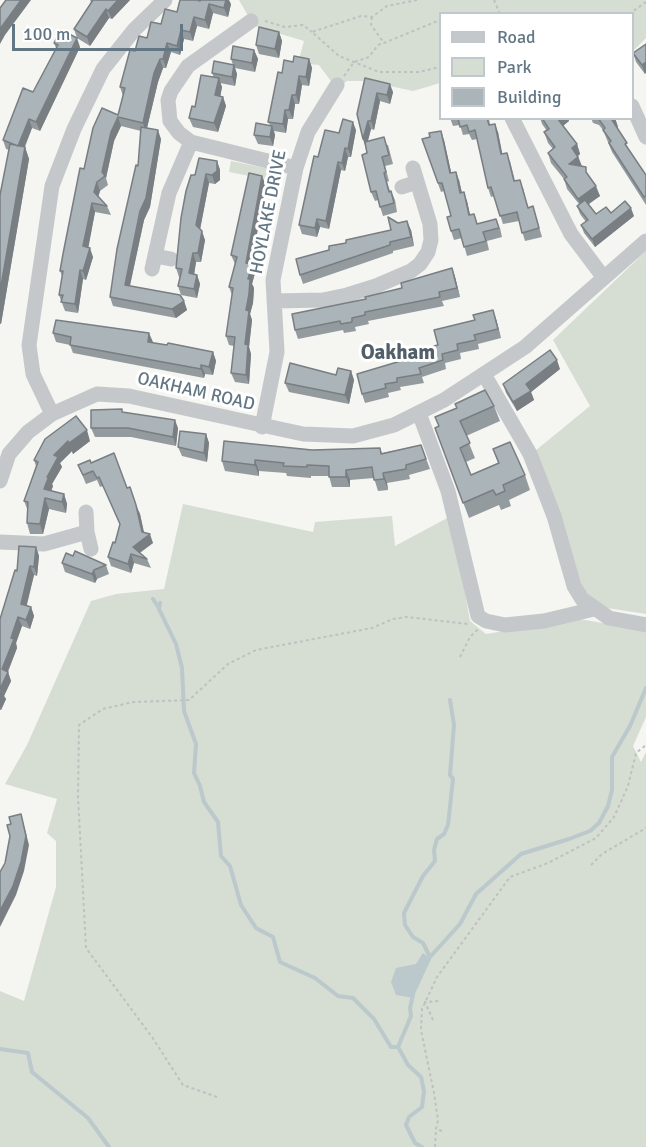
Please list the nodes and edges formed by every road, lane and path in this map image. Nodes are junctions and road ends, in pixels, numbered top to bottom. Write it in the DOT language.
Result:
graph roads {
  1 [pos="165,0"];
  2 [pos="417,0"];
  3 [pos="646,2"];
  4 [pos="632,12"];
  5 [pos="372,17"];
  6 [pos="251,21"];
  7 [pos="439,21"];
  8 [pos="312,32"];
  9 [pos="384,43"];
  10 [pos="354,62"];
  11 [pos="439,67"];
  12 [pos="337,85"];
  13 [pos="637,104"];
  14 [pos="513,120"];
  15 [pos="646,137"];
  16 [pos="191,142"];
  17 [pos="297,168"];
  18 [pos="402,187"];
  19 [pos="646,241"];
  20 [pos="171,259"];
  21 [pos="604,278"];
  22 [pos="274,301"];
  23 [pos="485,376"];
  24 [pos="419,413"];
  25 [pos="52,414"];
  26 [pos="262,427"];
  27 [pos="4,452"];
  28 [pos="0,481"];
  29 [pos="86,512"];
  30 [pos="87,532"];
  31 [pos="0,542"];
  32 [pos="92,549"];
  33 [pos="594,609"];
  34 [pos="486,621"];
  35 [pos="646,625"];
  36 [pos="460,657"];
  37 [pos="646,745"];
  38 [pos="646,828"];
  39 [pos="591,866"];
  40 [pos="440,1001"];
  41 [pos="426,1002"];
  42 [pos="433,1020"];
  43 [pos="217,1097"];
  44 [pos="436,1129"];
  45 [pos="442,1131"];
  46 [pos="435,1147"];
  1 -- 25 [label="street"];
  2 -- 5 [label="path"];
  3 -- 4 [label="path"];
  5 -- 8 [label="path"];
  5 -- 9 [label="path"];
  6 -- 8 [label="path"];
  6 -- 16 [label="street"];
  7 -- 9 [label="path"];
  8 -- 10 [label="path"];
  9 -- 10 [label="path"];
  10 -- 11 [label="path"];
  12 -- 17 [label="street, HOYLAKE DRIVE"];
  13 -- 15 [label="street"];
  14 -- 21 [label="street"];
  16 -- 17 [label="street"];
  16 -- 20 [label="street"];
  17 -- 22 [label="street, HOYLAKE DRIVE"];
  18 -- 22 [label="street"];
  19 -- 21 [label="street, OAKHAM ROAD"];
  21 -- 23 [label="street, OAKHAM ROAD"];
  22 -- 26 [label="street, HOYLAKE DRIVE"];
  23 -- 24 [label="street, OAKHAM ROAD"];
  23 -- 33 [label="street"];
  24 -- 26 [label="street, OAKHAM ROAD"];
  24 -- 34 [label="street"];
  25 -- 26 [label="street, OAKHAM ROAD"];
  25 -- 27 [label="street, OAKHAM ROAD"];
  27 -- 28 [label="street, OAKHAM ROAD"];
  29 -- 30 [label="street"];
  30 -- 31 [label="street"];
  30 -- 32 [label="street"];
  33 -- 34 [label="street"];
  33 -- 35 [label="street"];
  34 -- 36 [label="path"];
  34 -- 43 [label="path"];
  37 -- 41 [label="path"];
  38 -- 39 [label="path"];
  40 -- 41 [label="path"];
  41 -- 42 [label="path"];
  41 -- 44 [label="path"];
  44 -- 45 [label="path"];
  44 -- 46 [label="path"];
}
